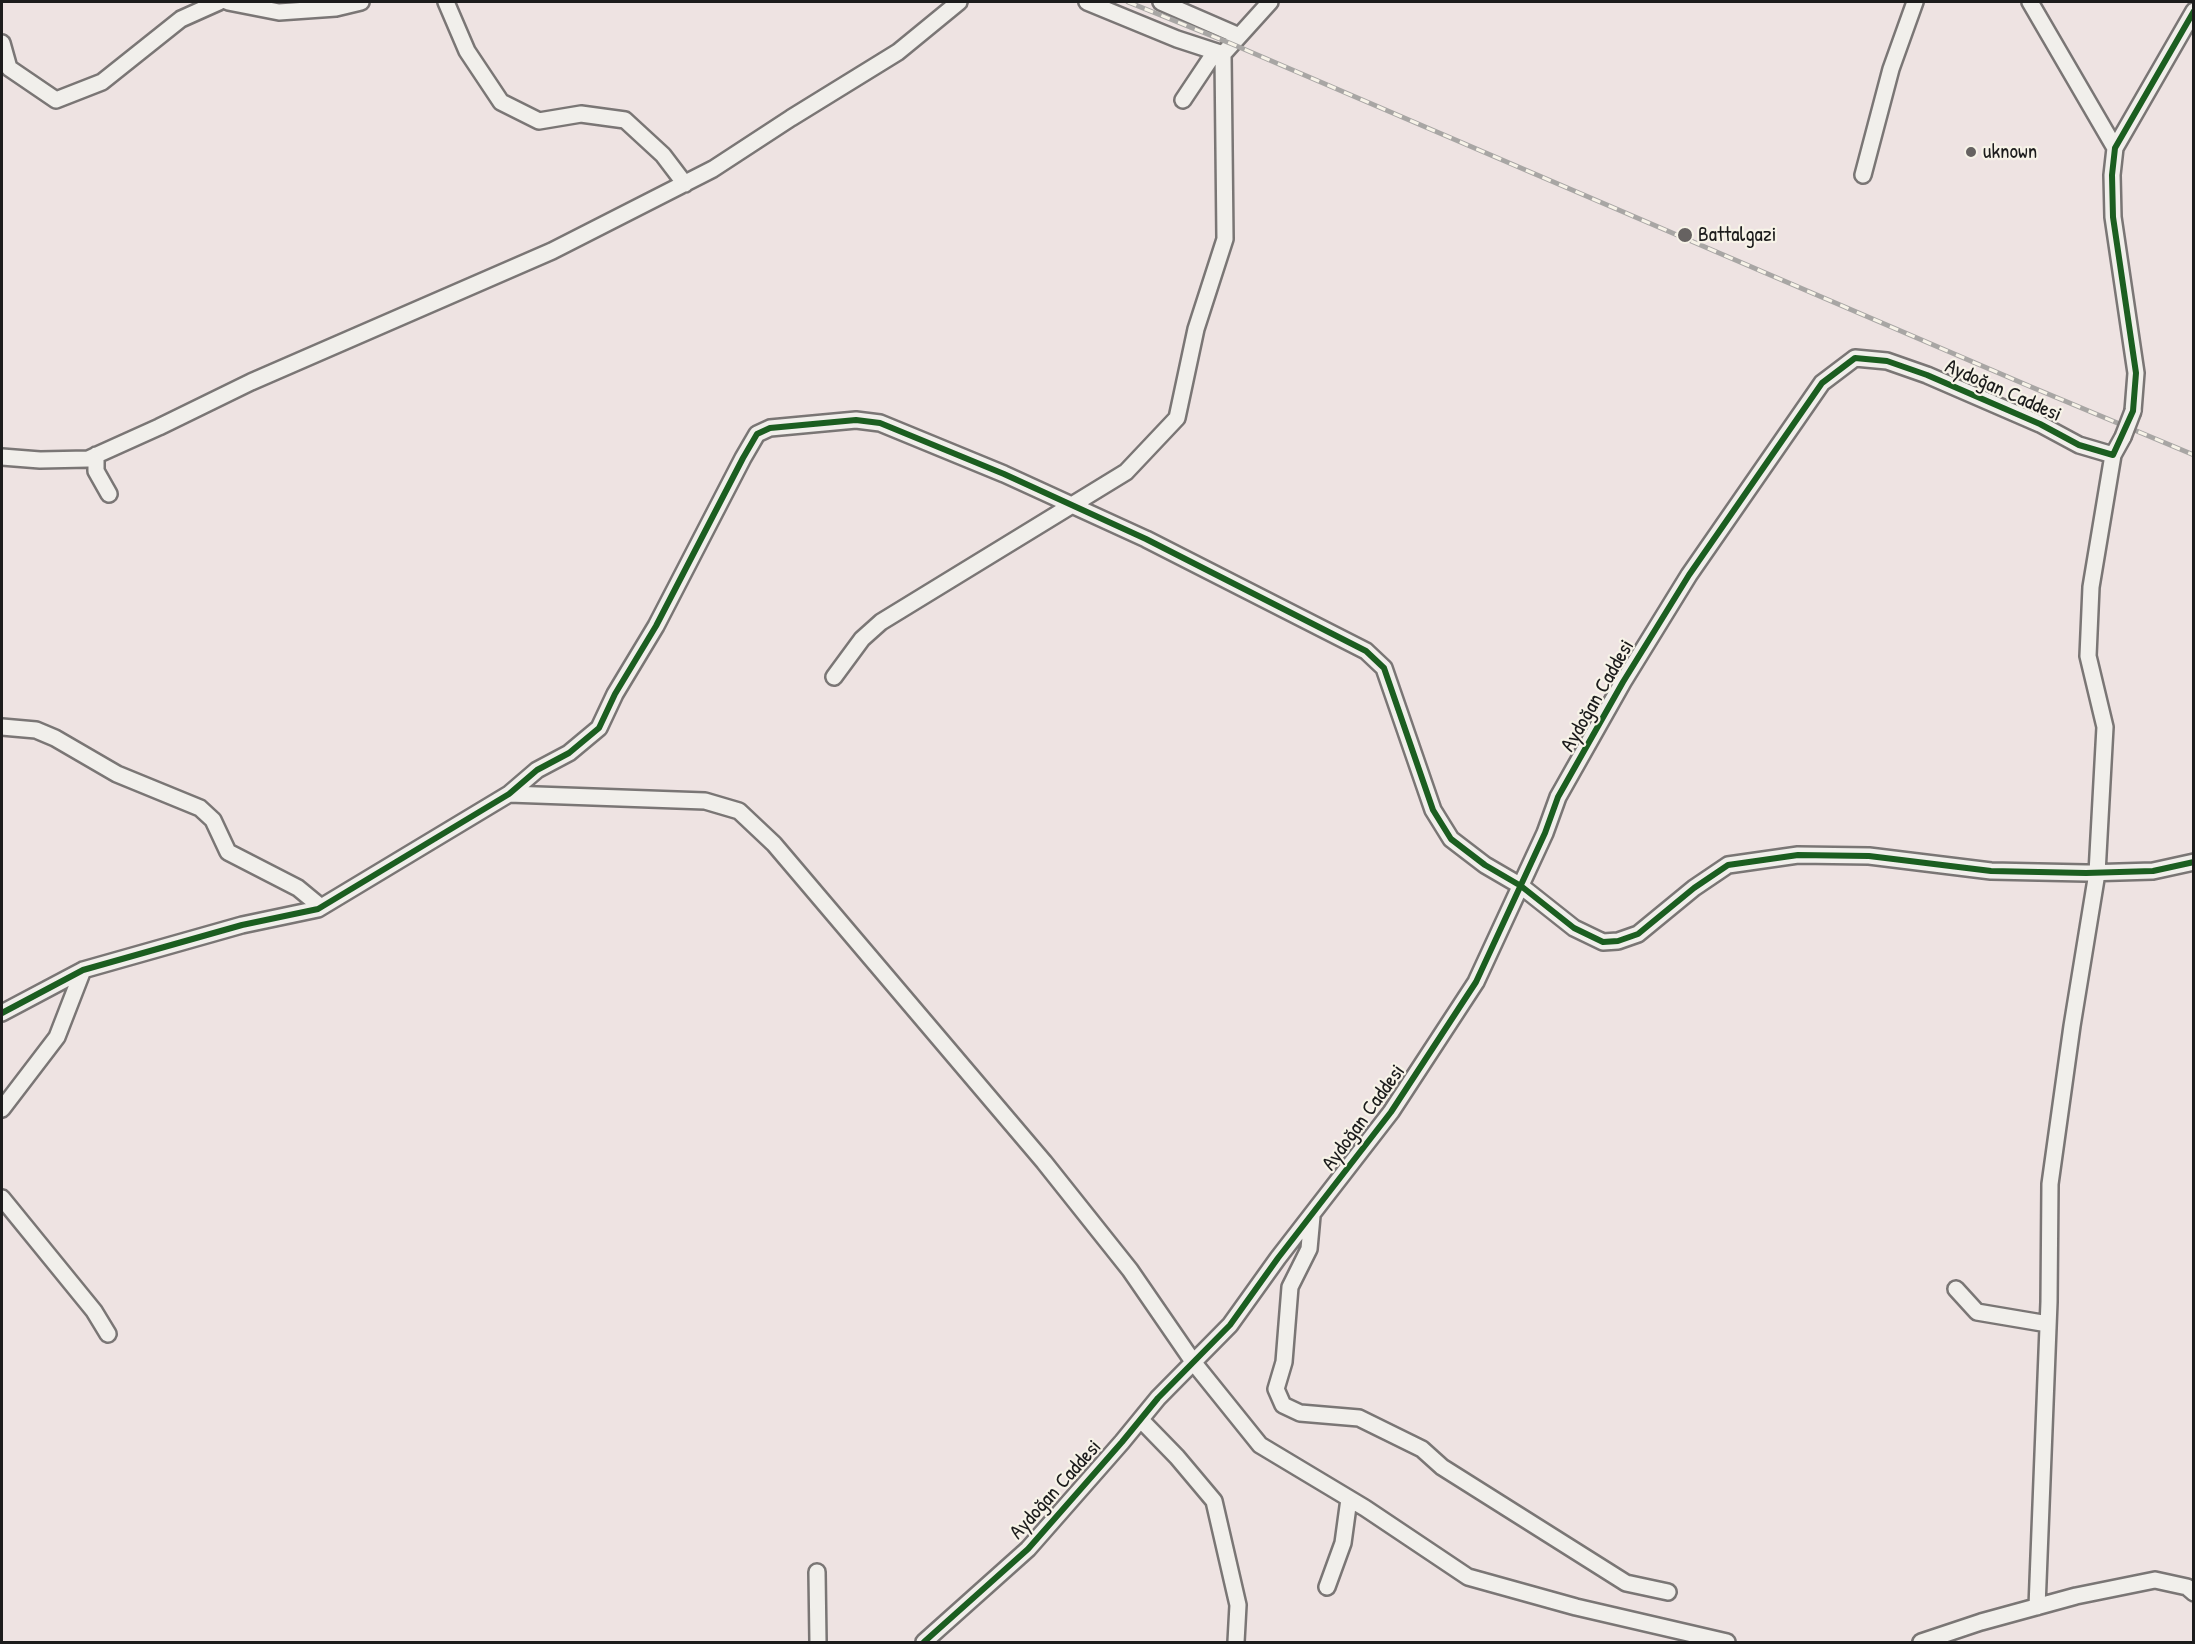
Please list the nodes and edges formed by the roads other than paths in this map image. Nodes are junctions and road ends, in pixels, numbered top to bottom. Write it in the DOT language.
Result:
graph roads {
  1 [pos="219,2"];
  2 [pos="228,2"];
  3 [pos="361,2"];
  4 [pos="446,2"];
  5 [pos="959,2"];
  6 [pos="1087,2"];
  7 [pos="1161,2"];
  8 [pos="1270,2"];
  9 [pos="1915,2"];
  10 [pos="2030,2"];
  11 [pos="2193,11"];
  12 [pos="1239,36"];
  13 [pos="2,43"];
  14 [pos="1219,53"];
  15 [pos="1183,100"];
  16 [pos="2115,148"];
  17 [pos="1863,175"];
  18 [pos="685,183"];
  19 [pos="96,455"];
  20 [pos="2113,455"];
  21 [pos="2,458"];
  22 [pos="109,494"];
  23 [pos="1070,505"];
  24 [pos="834,677"];
  25 [pos="2,727"];
  26 [pos="509,794"];
  27 [pos="2193,862"];
  28 [pos="2097,873"];
  29 [pos="1521,886"];
  30 [pos="321,907"];
  31 [pos="83,970"];
  32 [pos="2,1013"];
  33 [pos="2,1109"];
  34 [pos="2,1198"];
  35 [pos="1312,1216"];
  36 [pos="1956,1289"];
  37 [pos="2048,1324"];
  38 [pos="108,1334"];
  39 [pos="1194,1363"];
  40 [pos="1140,1420"];
  41 [pos="1349,1499"];
  42 [pos="817,1572"];
  43 [pos="1327,1587"];
  44 [pos="1668,1592"];
  45 [pos="2193,1593"];
  46 [pos="2037,1607"];
  47 [pos="818,1642"];
  48 [pos="924,1642"];
  49 [pos="1236,1642"];
  50 [pos="1727,1642"];
  51 [pos="1921,1642"];
  1 -- 13 [label="street"];
  2 -- 3 [label="street"];
  4 -- 18 [label="street"];
  5 -- 18 [label="street"];
  6 -- 14 [label="street"];
  7 -- 12 [label="street"];
  8 -- 12 [label="street"];
  9 -- 17 [label="street"];
  10 -- 16 [label="street"];
  11 -- 16 [label="street"];
  12 -- 14 [label="street"];
  14 -- 15 [label="street"];
  14 -- 23 [label="street"];
  16 -- 20 [label="street, bridge"];
  18 -- 19 [label="street"];
  19 -- 21 [label="street"];
  19 -- 22 [label="street"];
  20 -- 28 [label="street"];
  20 -- 29 [label="street, Aydoğan Caddesi"];
  23 -- 24 [label="street"];
  23 -- 26 [label="street"];
  23 -- 29 [label="street"];
  25 -- 30 [label="street"];
  26 -- 30 [label="street"];
  26 -- 39 [label="street"];
  27 -- 28 [label="street"];
  28 -- 29 [label="street"];
  28 -- 37 [label="street"];
  29 -- 35 [label="street, Aydoğan Caddesi"];
  30 -- 31 [label="street"];
  31 -- 32 [label="street"];
  31 -- 33 [label="street"];
  34 -- 38 [label="street"];
  35 -- 39 [label="street, Aydoğan Caddesi"];
  35 -- 44 [label="street"];
  36 -- 37 [label="street"];
  37 -- 46 [label="street"];
  39 -- 40 [label="street, Aydoğan Caddesi"];
  39 -- 41 [label="street"];
  40 -- 48 [label="street, Aydoğan Caddesi"];
  40 -- 49 [label="street"];
  41 -- 43 [label="street"];
  41 -- 50 [label="street"];
  42 -- 47 [label="street"];
  45 -- 46 [label="street"];
  46 -- 51 [label="street"];
}
